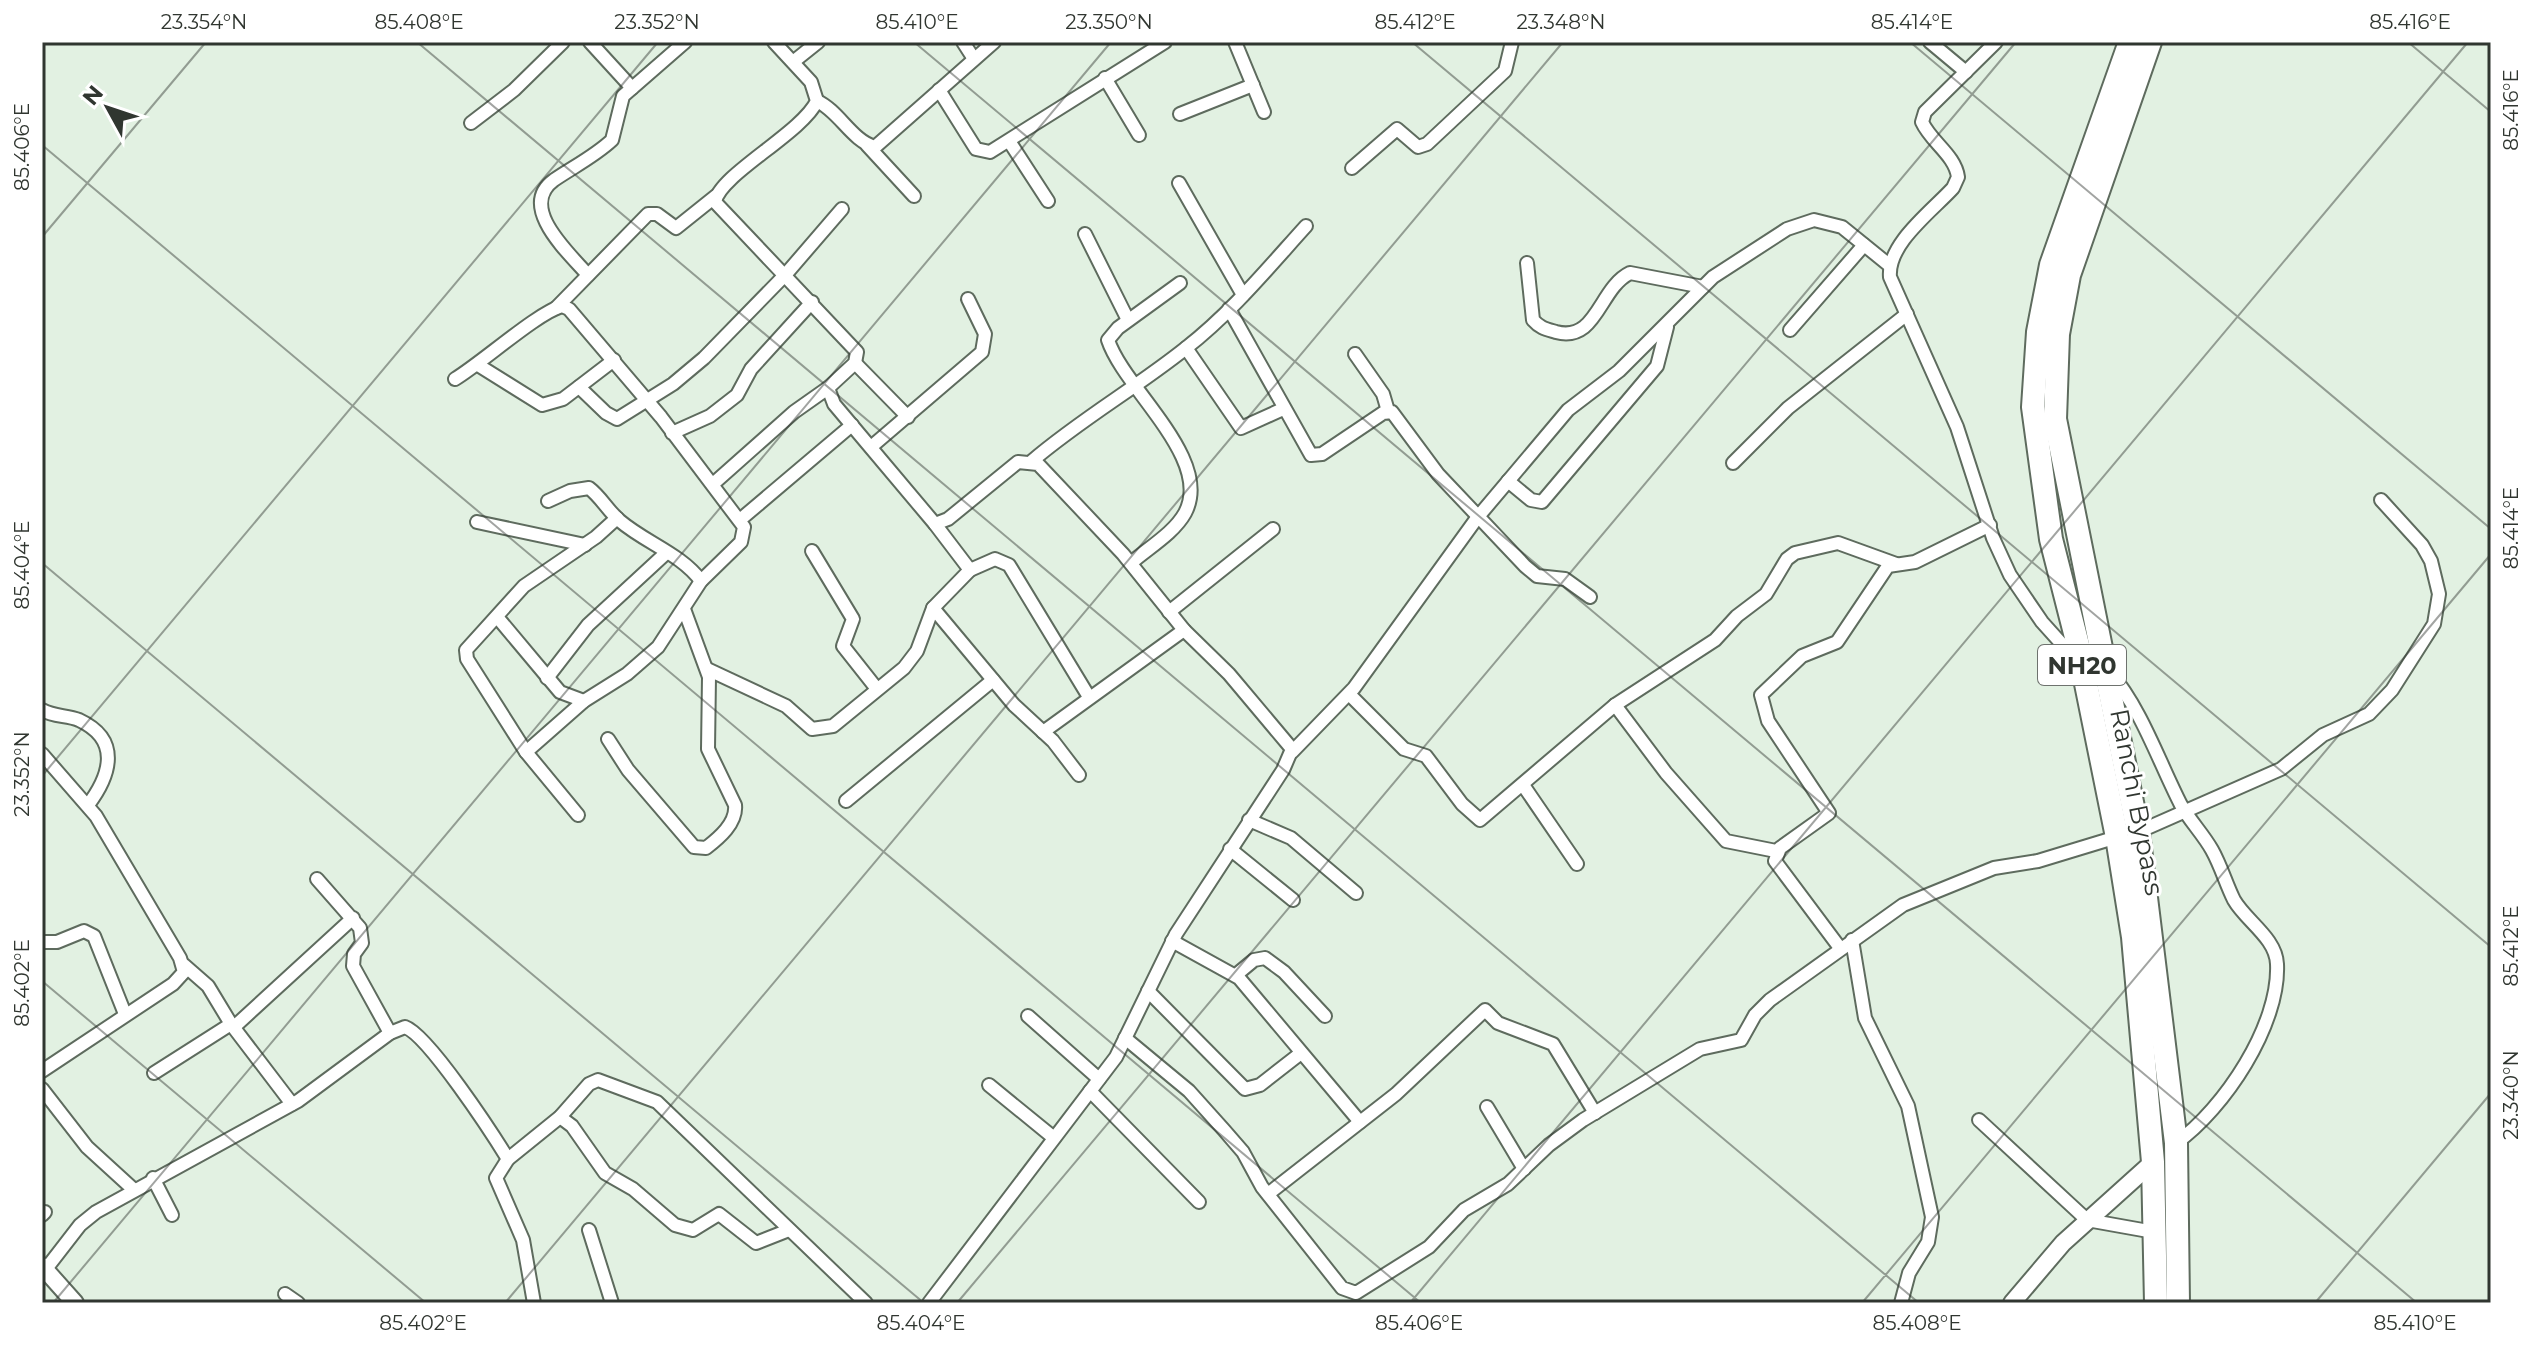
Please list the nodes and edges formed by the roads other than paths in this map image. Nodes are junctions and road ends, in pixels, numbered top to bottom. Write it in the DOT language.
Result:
graph roads {
  1 [pos="563,42"];
  2 [pos="685,42"];
  3 [pos="774,42"];
  4 [pos="818,42"];
  5 [pos="963,42"];
  6 [pos="994,42"];
  7 [pos="1165,42"];
  8 [pos="1235,42"];
  9 [pos="1930,42"];
  10 [pos="1996,42"];
  11 [pos="2130,42"];
  12 [pos="2150,42"];
  13 [pos="599,45"];
  14 [pos="1509,45"];
  15 [pos="974,59"];
  16 [pos="793,62"];
  17 [pos="1966,72"];
  18 [pos="1105,78"];
  19 [pos="1253,85"];
  20 [pos="632,88"];
  21 [pos="939,90"];
  22 [pos="817,101"];
  23 [pos="1264,112"];
  24 [pos="1180,114"];
  25 [pos="471,123"];
  26 [pos="1139,135"];
  27 [pos="1009,141"];
  28 [pos="867,145"];
  29 [pos="1352,168"];
  30 [pos="1179,183"];
  31 [pos="716,196"];
  32 [pos="914,196"];
  33 [pos="1048,201"];
  34 [pos="842,209"];
  35 [pos="1306,226"];
  36 [pos="1085,234"];
  37 [pos="1864,245"];
  38 [pos="1527,263"];
  39 [pos="1889,265"];
  40 [pos="786,274"];
  41 [pos="588,275"];
  42 [pos="1180,283"];
  43 [pos="1703,287"];
  44 [pos="1243,295"];
  45 [pos="968,299"];
  46 [pos="812,302"];
  47 [pos="556,308"];
  48 [pos="1229,309"];
  49 [pos="1907,314"];
  50 [pos="1128,320"];
  51 [pos="1667,327"];
  52 [pos="1790,330"];
  53 [pos="1186,348"];
  54 [pos="1355,354"];
  55 [pos="614,360"];
  56 [pos="855,363"];
  57 [pos="478,365"];
  58 [pos="455,379"];
  59 [pos="1136,385"];
  60 [pos="579,387"];
  61 [pos="828,388"];
  62 [pos="646,399"];
  63 [pos="1283,409"];
  64 [pos="1388,411"];
  65 [pos="908,417"];
  66 [pos="852,425"];
  67 [pos="672,433"];
  68 [pos="871,447"];
  69 [pos="1032,461"];
  70 [pos="1733,463"];
  71 [pos="1508,481"];
  72 [pos="713,484"];
  73 [pos="2381,500"];
  74 [pos="548,501"];
  75 [pos="617,518"];
  76 [pos="1477,518"];
  77 [pos="741,519"];
  78 [pos="477,522"];
  79 [pos="935,524"];
  80 [pos="1990,525"];
  81 [pos="1273,529"];
  82 [pos="585,545"];
  83 [pos="812,551"];
  84 [pos="665,554"];
  85 [pos="1131,563"];
  86 [pos="1896,564"];
  87 [pos="970,570"];
  88 [pos="701,581"];
  89 [pos="1590,597"];
  90 [pos="933,608"];
  91 [pos="684,609"];
  92 [pos="1169,612"];
  93 [pos="498,618"];
  94 [pos="1184,630"];
  95 [pos="2094,667"];
  96 [pos="707,669"];
  97 [pos="547,678"];
  98 [pos="993,680"];
  99 [pos="877,689"];
  100 [pos="1349,694"];
  101 [pos="1089,697"];
  102 [pos="584,701"];
  103 [pos="1615,705"];
  104 [pos="42,710"];
  105 [pos="1043,732"];
  106 [pos="608,739"];
  107 [pos="526,752"];
  108 [pos="1292,752"];
  109 [pos="42,754"];
  110 [pos="1079,775"];
  111 [pos="1523,785"];
  112 [pos="846,801"];
  113 [pos="88,805"];
  114 [pos="2185,810"];
  115 [pos="578,815"];
  116 [pos="1249,820"];
  117 [pos="2127,834"];
  118 [pos="1230,849"];
  119 [pos="1776,851"];
  120 [pos="1577,864"];
  121 [pos="317,879"];
  122 [pos="1356,893"];
  123 [pos="1293,900"];
  124 [pos="353,918"];
  125 [pos="1852,940"];
  126 [pos="1172,941"];
  127 [pos="42,942"];
  128 [pos="1840,948"];
  129 [pos="184,965"];
  130 [pos="1236,975"];
  131 [pos="1148,991"];
  132 [pos="125,1014"];
  133 [pos="1028,1016"];
  134 [pos="1325,1016"];
  135 [pos="232,1026"];
  136 [pos="390,1033"];
  137 [pos="1125,1038"];
  138 [pos="1301,1053"];
  139 [pos="42,1071"];
  140 [pos="154,1073"];
  141 [pos="1099,1079"];
  142 [pos="989,1085"];
  143 [pos="42,1089"];
  144 [pos="1090,1091"];
  145 [pos="292,1104"];
  146 [pos="1487,1107"];
  147 [pos="1595,1113"];
  148 [pos="560,1117"];
  149 [pos="1979,1120"];
  150 [pos="1360,1122"];
  151 [pos="1054,1138"];
  152 [pos="2176,1143"];
  153 [pos="508,1159"];
  154 [pos="2153,1162"];
  155 [pos="1524,1169"];
  156 [pos="153,1178"];
  157 [pos="133,1189"];
  158 [pos="1268,1194"];
  159 [pos="1199,1202"];
  160 [pos="172,1215"];
  161 [pos="2087,1220"];
  162 [pos="589,1230"];
  163 [pos="789,1230"];
  164 [pos="2154,1232"];
  165 [pos="43,1268"];
  166 [pos="1356,1293"];
  167 [pos="285,1294"];
  168 [pos="75,1303"];
  169 [pos="298,1303"];
  170 [pos="534,1303"];
  171 [pos="612,1303"];
  172 [pos="866,1303"];
  173 [pos="929,1303"];
  174 [pos="1342,1303"];
  175 [pos="1901,1303"];
  176 [pos="2012,1303"];
  177 [pos="2156,1303"];
  178 [pos="2178,1303"];
  1 -- 25 [label="street"];
  2 -- 20 [label="street"];
  3 -- 16 [label="street"];
  4 -- 16 [label="street"];
  5 -- 15 [label="street"];
  6 -- 15 [label="street"];
  7 -- 18 [label="street"];
  8 -- 19 [label="street"];
  9 -- 17 [label="street"];
  10 -- 17 [label="street"];
  11 -- 95 [label="highway, Ranchi Bypass / NH20"];
  12 -- 95 [label="highway, Ranchi Bypass / NH20"];
  13 -- 20 [label="street"];
  14 -- 29 [label="street"];
  15 -- 21 [label="street"];
  16 -- 22 [label="street"];
  17 -- 39 [label="street"];
  18 -- 26 [label="street"];
  18 -- 27 [label="street"];
  19 -- 23 [label="street"];
  19 -- 24 [label="street"];
  20 -- 41 [label="street"];
  21 -- 27 [label="street"];
  21 -- 28 [label="street"];
  22 -- 28 [label="street"];
  22 -- 31 [label="street"];
  27 -- 33 [label="street"];
  28 -- 32 [label="street"];
  30 -- 44 [label="street"];
  31 -- 40 [label="street"];
  31 -- 41 [label="street"];
  34 -- 40 [label="street"];
  35 -- 44 [label="street"];
  36 -- 50 [label="street"];
  37 -- 39 [label="street"];
  37 -- 43 [label="street"];
  37 -- 52 [label="street"];
  38 -- 43 [label="street"];
  39 -- 49 [label="street"];
  40 -- 46 [label="street"];
  40 -- 62 [label="street"];
  41 -- 47 [label="street"];
  42 -- 50 [label="street"];
  43 -- 51 [label="street"];
  44 -- 48 [label="street"];
  45 -- 65 [label="street"];
  46 -- 56 [label="street"];
  46 -- 67 [label="street"];
  47 -- 55 [label="street"];
  47 -- 57 [label="street"];
  48 -- 53 [label="street"];
  48 -- 63 [label="street"];
  49 -- 70 [label="street"];
  49 -- 80 [label="street"];
  50 -- 59 [label="street"];
  51 -- 71 [label="street"];
  51 -- 71 [label="street"];
  53 -- 59 [label="street"];
  53 -- 63 [label="street"];
  54 -- 64 [label="street"];
  55 -- 60 [label="street"];
  55 -- 62 [label="street"];
  56 -- 61 [label="street"];
  56 -- 65 [label="street"];
  57 -- 58 [label="street"];
  57 -- 60 [label="street"];
  59 -- 69 [label="street"];
  59 -- 85 [label="street"];
  60 -- 62 [label="street"];
  61 -- 66 [label="street"];
  61 -- 72 [label="street"];
  62 -- 67 [label="street"];
  63 -- 64 [label="street"];
  64 -- 76 [label="street"];
  65 -- 68 [label="street"];
  66 -- 68 [label="street"];
  66 -- 77 [label="street"];
  67 -- 72 [label="street"];
  68 -- 79 [label="street"];
  69 -- 79 [label="street"];
  69 -- 85 [label="street"];
  71 -- 76 [label="street"];
  72 -- 77 [label="street"];
  73 -- 114 [label="street"];
  74 -- 75 [label="street"];
  75 -- 82 [label="street"];
  75 -- 84 [label="street"];
  76 -- 89 [label="street"];
  76 -- 100 [label="street"];
  77 -- 88 [label="street"];
  78 -- 82 [label="street"];
  79 -- 87 [label="street"];
  80 -- 86 [label="street"];
  80 -- 95 [label="street"];
  81 -- 92 [label="street"];
  82 -- 93 [label="street"];
  83 -- 99 [label="street"];
  84 -- 88 [label="street"];
  84 -- 97 [label="street"];
  85 -- 92 [label="street"];
  86 -- 103 [label="street"];
  86 -- 119 [label="street"];
  87 -- 90 [label="street"];
  87 -- 101 [label="street"];
  88 -- 91 [label="street"];
  90 -- 98 [label="street"];
  90 -- 99 [label="street"];
  91 -- 96 [label="street"];
  91 -- 102 [label="street"];
  92 -- 94 [label="street"];
  93 -- 97 [label="street"];
  93 -- 107 [label="street"];
  94 -- 101 [label="street"];
  94 -- 108 [label="street"];
  95 -- 114 [label="street"];
  95 -- 117 [label="highway, Ranchi Bypass / NH20"];
  96 -- 99 [label="street"];
  96 -- 106 [label="street"];
  97 -- 102 [label="street"];
  98 -- 105 [label="street"];
  98 -- 112 [label="street"];
  100 -- 108 [label="street"];
  100 -- 111 [label="street"];
  101 -- 105 [label="street"];
  102 -- 107 [label="street"];
  103 -- 111 [label="street"];
  103 -- 119 [label="street"];
  104 -- 113 [label="street"];
  105 -- 110 [label="street"];
  107 -- 115 [label="street"];
  108 -- 116 [label="street"];
  109 -- 113 [label="street"];
  111 -- 120 [label="street"];
  113 -- 129 [label="street"];
  114 -- 117 [label="street"];
  114 -- 152 [label="street"];
  116 -- 118 [label="street"];
  116 -- 122 [label="street"];
  117 -- 125 [label="street"];
  117 -- 152 [label="highway, Ranchi Bypass / NH20"];
  117 -- 154 [label="highway, Ranchi Bypass / NH20"];
  118 -- 123 [label="street"];
  118 -- 126 [label="street"];
  119 -- 128 [label="street"];
  121 -- 124 [label="street"];
  124 -- 135 [label="street"];
  124 -- 136 [label="street"];
  125 -- 128 [label="street"];
  125 -- 175 [label="street"];
  126 -- 130 [label="street"];
  126 -- 131 [label="street"];
  127 -- 132 [label="street"];
  128 -- 147 [label="street"];
  129 -- 132 [label="street"];
  129 -- 135 [label="street"];
  130 -- 134 [label="street"];
  130 -- 138 [label="street"];
  131 -- 137 [label="street"];
  131 -- 138 [label="street"];
  132 -- 139 [label="street"];
  133 -- 141 [label="street"];
  135 -- 140 [label="street"];
  135 -- 145 [label="street"];
  136 -- 145 [label="street"];
  136 -- 153 [label="street"];
  137 -- 141 [label="street"];
  137 -- 158 [label="street"];
  138 -- 150 [label="street"];
  141 -- 144 [label="street"];
  142 -- 151 [label="street"];
  143 -- 157 [label="street"];
  144 -- 151 [label="street"];
  144 -- 159 [label="street"];
  145 -- 156 [label="street"];
  146 -- 155 [label="street"];
  147 -- 150 [label="street"];
  147 -- 155 [label="street"];
  148 -- 153 [label="street"];
  148 -- 163 [label="street"];
  148 -- 163 [label="street"];
  149 -- 161 [label="street"];
  150 -- 158 [label="street"];
  151 -- 173 [label="street"];
  152 -- 178 [label="highway, Ranchi Bypass / NH20"];
  153 -- 170 [label="street"];
  154 -- 161 [label="street"];
  154 -- 164 [label="highway, Ranchi Bypass / NH20"];
  155 -- 166 [label="street"];
  156 -- 157 [label="street"];
  156 -- 160 [label="street"];
  157 -- 165 [label="street"];
  158 -- 166 [label="street"];
  161 -- 164 [label="street"];
  161 -- 176 [label="street"];
  162 -- 171 [label="street"];
  163 -- 172 [label="street"];
  164 -- 177 [label="highway, Ranchi Bypass / NH20"];
  165 -- 168 [label="street"];
  166 -- 174 [label="street"];
  167 -- 169 [label="street"];
}
